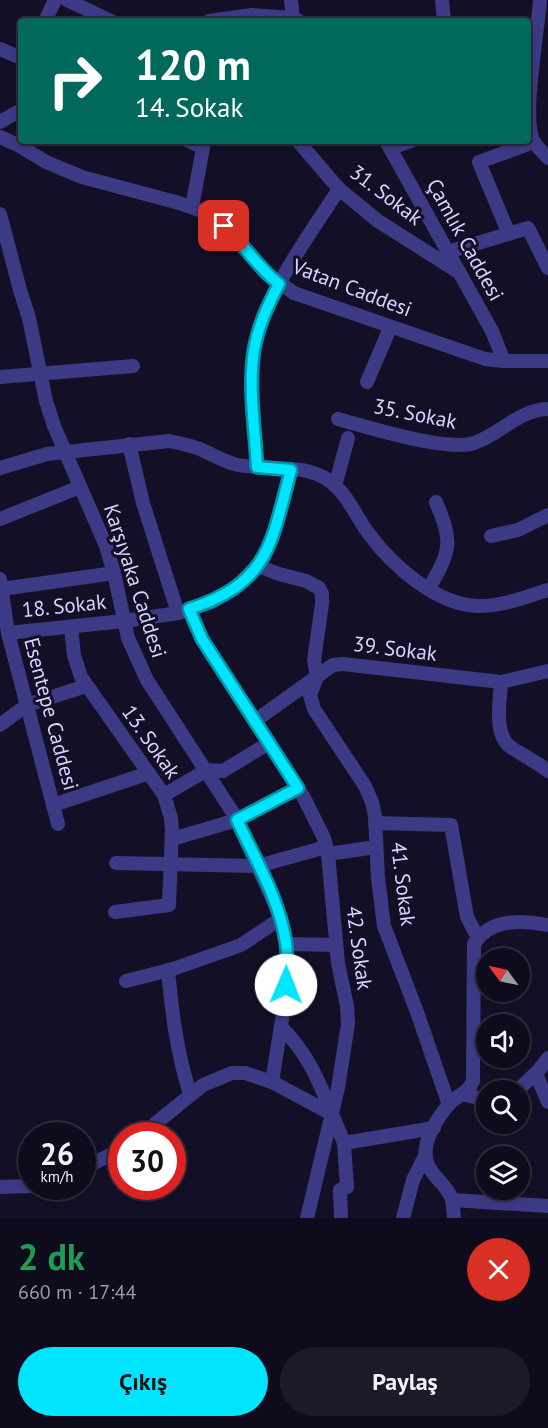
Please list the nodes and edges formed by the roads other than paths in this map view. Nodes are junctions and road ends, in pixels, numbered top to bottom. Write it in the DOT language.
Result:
graph roads {
  1 [pos="55,0"];
  2 [pos="68,0"];
  3 [pos="291,0"];
  4 [pos="442,0"];
  5 [pos="540,0"];
  6 [pos="46,18"];
  7 [pos="105,18"];
  8 [pos="230,18"];
  9 [pos="285,18"];
  10 [pos="296,18"];
  11 [pos="444,18"];
  12 [pos="0,49"];
  13 [pos="18,57"];
  14 [pos="531,84"];
  15 [pos="18,112"];
  16 [pos="0,122"];
  17 [pos="531,132"];
  18 [pos="0,137"];
  19 [pos="534,142"];
  20 [pos="531,143"];
  21 [pos="195,144"];
  22 [pos="301,144"];
  23 [pos="388,144"];
  24 [pos="528,144"];
  25 [pos="548,158"];
  26 [pos="339,189"];
  27 [pos="192,207"];
  28 [pos="0,214"];
  29 [pos="509,234"];
  30 [pos="448,252"];
  31 [pos="548,268"];
  32 [pos="459,272"];
  33 [pos="279,284"];
  34 [pos="390,328"];
  35 [pos="504,361"];
  36 [pos="548,361"];
  37 [pos="133,366"];
  38 [pos="40,373"];
  39 [pos="0,377"];
  40 [pos="366,382"];
  41 [pos="548,409"];
  42 [pos="338,419"];
  43 [pos="348,438"];
  44 [pos="129,444"];
  45 [pos="65,451"];
  46 [pos="257,467"];
  47 [pos="0,468"];
  48 [pos="291,470"];
  49 [pos="335,486"];
  50 [pos="81,487"];
  51 [pos="436,502"];
  52 [pos="548,515"];
  53 [pos="0,519"];
  54 [pos="491,536"];
  55 [pos="258,566"];
  56 [pos="114,573"];
  57 [pos="1,584"];
  58 [pos="429,588"];
  59 [pos="548,590"];
  60 [pos="184,611"];
  61 [pos="124,621"];
  62 [pos="71,627"];
  63 [pos="8,633"];
  64 [pos="548,671"];
  65 [pos="317,677"];
  66 [pos="501,682"];
  67 [pos="86,686"];
  68 [pos="27,705"];
  69 [pos="255,721"];
  70 [pos="0,725"];
  71 [pos="269,743"];
  72 [pos="207,770"];
  73 [pos="548,771"];
  74 [pos="148,773"];
  75 [pos="298,788"];
  76 [pos="164,795"];
  77 [pos="53,805"];
  78 [pos="237,820"];
  79 [pos="375,823"];
  80 [pos="58,824"];
  81 [pos="172,839"];
  82 [pos="376,846"];
  83 [pos="327,850"];
  84 [pos="116,863"];
  85 [pos="172,864"];
  86 [pos="258,866"];
  87 [pos="115,912"];
  88 [pos="280,920"];
  89 [pos="548,924"];
  90 [pos="478,938"];
  91 [pos="286,944"];
  92 [pos="336,945"];
  93 [pos="168,970"];
  94 [pos="126,981"];
  95 [pos="281,1027"];
  96 [pos="548,1058"];
  97 [pos="536,1074"];
  98 [pos="529,1080"];
  99 [pos="272,1082"];
  100 [pos="190,1094"];
  101 [pos="462,1095"];
  102 [pos="476,1098"];
  103 [pos="548,1102"];
  104 [pos="449,1105"];
  105 [pos="332,1114"];
  106 [pos="157,1122"];
  107 [pos="434,1128"];
  108 [pos="344,1143"];
  109 [pos="425,1156"];
  110 [pos="18,1186"];
  111 [pos="0,1187"];
  112 [pos="452,1200"];
  113 [pos="548,1206"];
  114 [pos="307,1218"];
  115 [pos="341,1218"];
  116 [pos="403,1218"];
  117 [pos="454,1218"];
  1 -- 6 [label="street"];
  2 -- 7 [label="street"];
  3 -- 10 [label="street"];
  4 -- 11 [label="street"];
  5 -- 14 [label="street"];
  8 -- 9 [label="street"];
  12 -- 13 [label="street"];
  15 -- 16 [label="street"];
  17 -- 19 [label="street"];
  18 -- 27 [label="street, Vatan Caddesi"];
  19 -- 20 [label="street"];
  19 -- 25 [label="street"];
  21 -- 27 [label="street"];
  22 -- 26 [label="street, 31. Sokak"];
  23 -- 30 [label="street, Çamlık Caddesi"];
  24 -- 29 [label="street"];
  26 -- 32 [label="street, 31. Sokak"];
  26 -- 33 [label="street"];
  27 -- 33 [label="street, Vatan Caddesi"];
  28 -- 38 [label="street, Karşıyaka Caddesi"];
  29 -- 30 [label="street"];
  29 -- 31 [label="street"];
  30 -- 32 [label="street, Çamlık Caddesi"];
  32 -- 35 [label="street, Çamlık Caddesi"];
  33 -- 34 [label="street, Vatan Caddesi"];
  33 -- 46 [label="street"];
  34 -- 35 [label="street, Vatan Caddesi"];
  34 -- 40 [label="street"];
  35 -- 36 [label="street, Vatan Caddesi"];
  37 -- 38 [label="street"];
  38 -- 39 [label="street"];
  38 -- 45 [label="street, Karşıyaka Caddesi"];
  41 -- 42 [label="street, 35. Sokak"];
  43 -- 49 [label="street"];
  44 -- 45 [label="street"];
  44 -- 46 [label="street"];
  44 -- 60 [label="street, 42. Sokak"];
  45 -- 47 [label="street"];
  45 -- 50 [label="street, Karşıyaka Caddesi"];
  46 -- 48 [label="street"];
  48 -- 49 [label="street"];
  48 -- 55 [label="street, 18. Sokak"];
  49 -- 58 [label="street"];
  50 -- 53 [label="street"];
  50 -- 56 [label="street, Karşıyaka Caddesi"];
  51 -- 58 [label="street"];
  52 -- 54 [label="street"];
  55 -- 60 [label="street, 18. Sokak"];
  55 -- 65 [label="street, 41. Sokak"];
  56 -- 57 [label="street"];
  56 -- 61 [label="street, Karşıyaka Caddesi"];
  57 -- 63 [label="street, Esentepe Caddesi"];
  58 -- 59 [label="street"];
  60 -- 61 [label="street, 18. Sokak"];
  60 -- 69 [label="street, 42. Sokak"];
  61 -- 62 [label="street, 18. Sokak"];
  61 -- 72 [label="street, Karşıyaka Caddesi"];
  62 -- 63 [label="street, 18. Sokak"];
  62 -- 67 [label="street, 13. Sokak"];
  63 -- 68 [label="street, Esentepe Caddesi"];
  64 -- 66 [label="street, 39. Sokak"];
  65 -- 66 [label="street, 39. Sokak"];
  65 -- 69 [label="street, 39. Sokak"];
  65 -- 79 [label="street, 41. Sokak"];
  66 -- 73 [label="street"];
  67 -- 68 [label="street"];
  67 -- 74 [label="street, 13. Sokak"];
  68 -- 70 [label="street"];
  68 -- 77 [label="street, Esentepe Caddesi"];
  69 -- 71 [label="street, 42. Sokak"];
  71 -- 72 [label="street"];
  71 -- 75 [label="street, 42. Sokak"];
  72 -- 76 [label="street"];
  72 -- 78 [label="street, Karşıyaka Caddesi"];
  74 -- 76 [label="street, 13. Sokak"];
  74 -- 77 [label="street"];
  75 -- 78 [label="street"];
  75 -- 83 [label="street, 42. Sokak"];
  76 -- 81 [label="street, 13. Sokak"];
  77 -- 80 [label="street, Esentepe Caddesi"];
  78 -- 81 [label="street"];
  78 -- 86 [label="street, Karşıyaka Caddesi"];
  79 -- 82 [label="street, 41. Sokak"];
  79 -- 90 [label="street"];
  81 -- 85 [label="street, 13. Sokak"];
  82 -- 83 [label="street"];
  82 -- 104 [label="street, 41. Sokak"];
  83 -- 86 [label="street"];
  83 -- 92 [label="street, 42. Sokak"];
  84 -- 85 [label="street"];
  85 -- 86 [label="street"];
  85 -- 87 [label="street, 13. Sokak"];
  86 -- 88 [label="street, Karşıyaka Caddesi"];
  88 -- 91 [label="street, Karşıyaka Caddesi"];
  88 -- 93 [label="street"];
  89 -- 90 [label="street"];
  90 -- 101 [label="street"];
  91 -- 92 [label="street"];
  91 -- 95 [label="street, Karşıyaka Caddesi"];
  92 -- 105 [label="street, 42. Sokak"];
  93 -- 94 [label="street"];
  93 -- 100 [label="street"];
  95 -- 99 [label="street, Karşıyaka Caddesi"];
  95 -- 105 [label="street"];
  96 -- 97 [label="street"];
  97 -- 98 [label="street"];
  97 -- 103 [label="street"];
  99 -- 100 [label="street"];
  99 -- 105 [label="street"];
  100 -- 106 [label="street"];
  101 -- 102 [label="street"];
  101 -- 104 [label="street"];
  104 -- 107 [label="street"];
  105 -- 108 [label="street"];
  105 -- 114 [label="street, 42. Sokak"];
  107 -- 108 [label="street"];
  107 -- 109 [label="street"];
  108 -- 115 [label="street"];
  109 -- 112 [label="street"];
  109 -- 116 [label="street"];
  110 -- 111 [label="street"];
  112 -- 113 [label="street"];
  112 -- 117 [label="street"];
}
